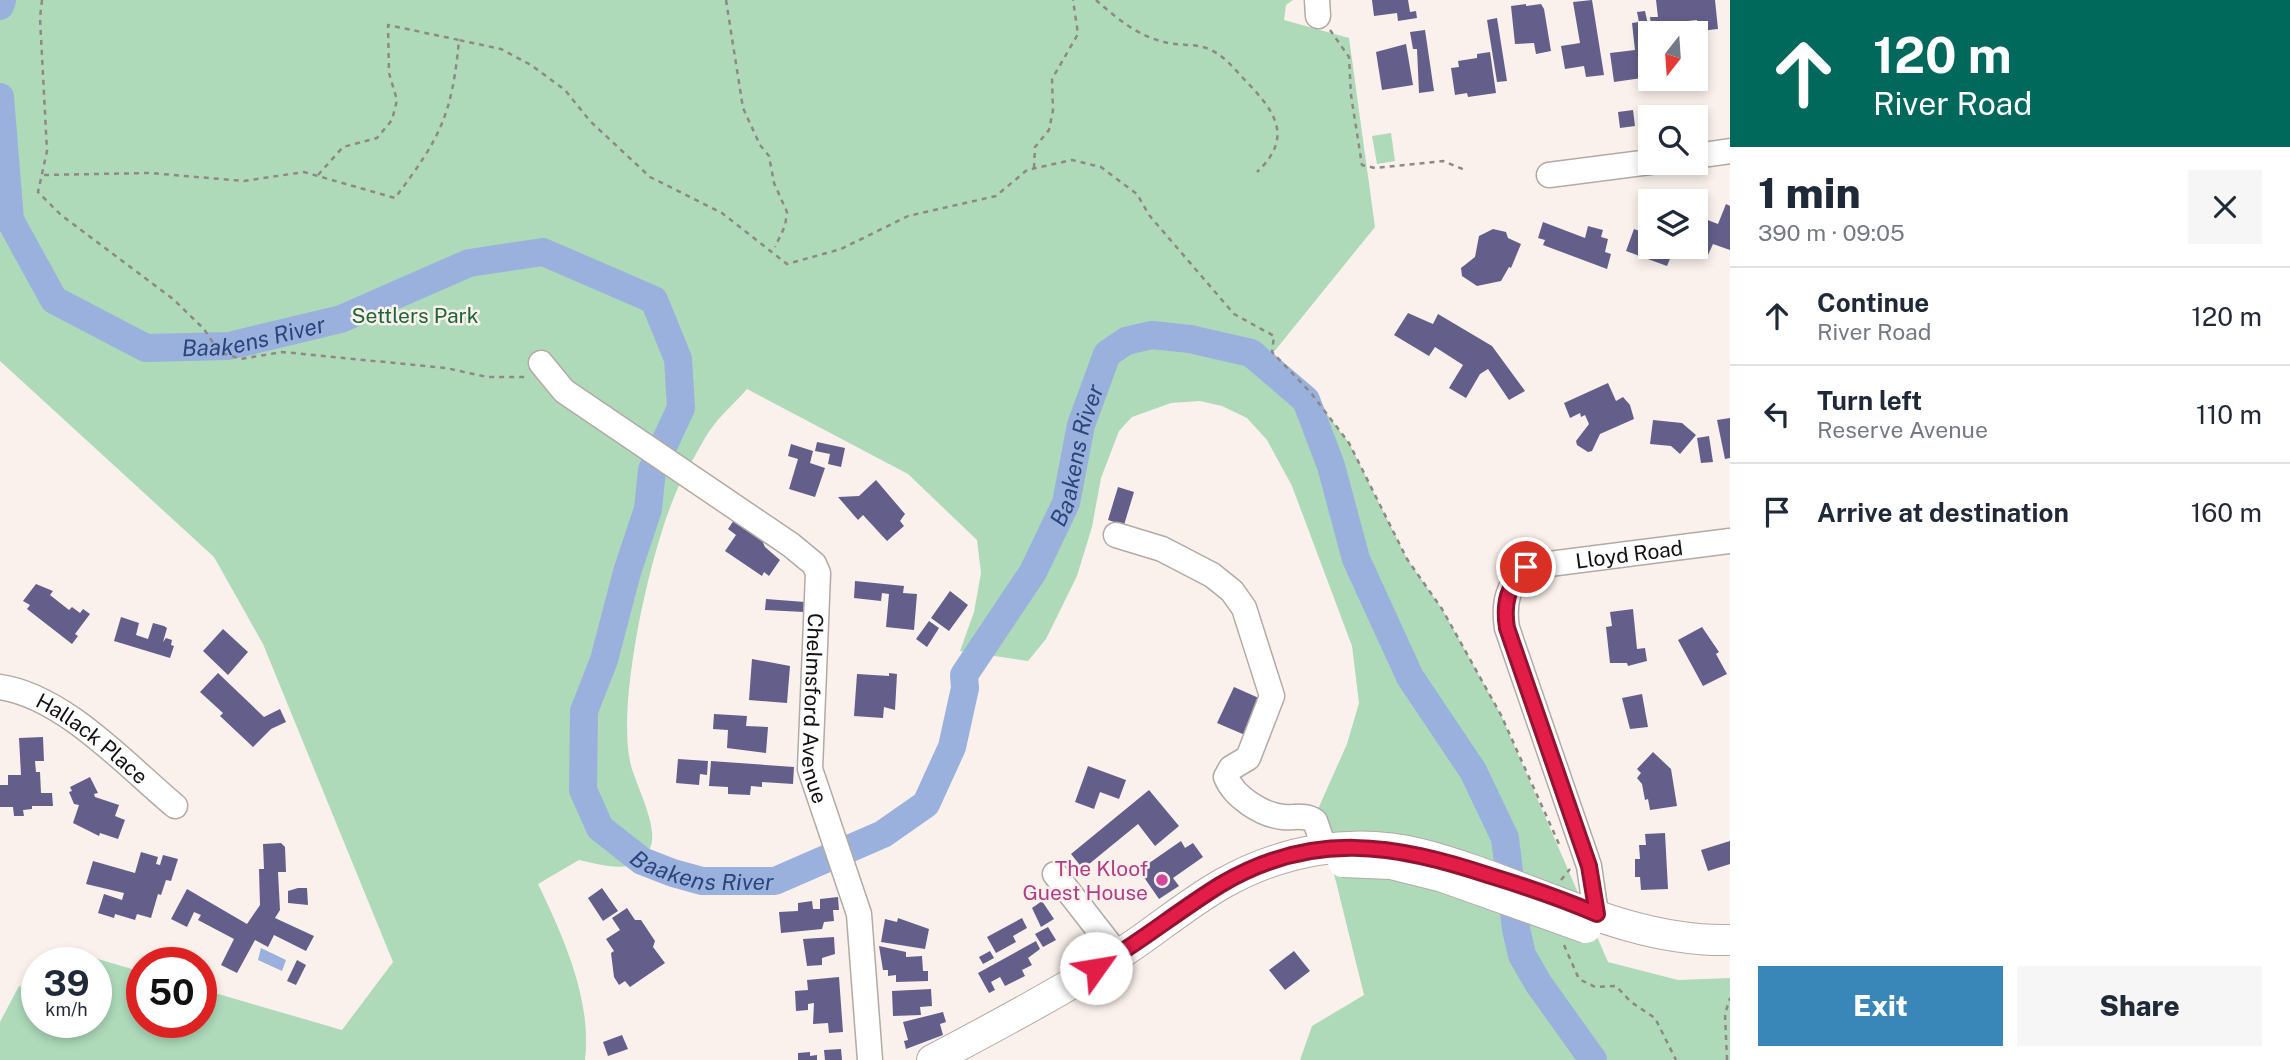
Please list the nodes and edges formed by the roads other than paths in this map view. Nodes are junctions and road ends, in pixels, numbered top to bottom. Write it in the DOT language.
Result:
graph roads {
  1 [pos="1730,151"];
  2 [pos="1708,154"];
  3 [pos="1638,164"];
  4 [pos="1549,175"];
  5 [pos="533,370"];
  6 [pos="1116,535"];
  7 [pos="1730,541"];
  8 [pos="0,687"];
  9 [pos="175,806"];
  10 [pos="1337,852"];
  11 [pos="1055,874"];
  12 [pos="1580,918"];
  13 [pos="1730,940"];
  14 [pos="1118,955"];
  15 [pos="1730,956"];
  16 [pos="870,1060"];
  17 [pos="932,1060"];
  18 [pos="973,1060"];
  1 -- 2 [label="street"];
  3 -- 4 [label="street"];
  5 -- 16 [label="street, Chelmsford Avenue"];
  6 -- 10 [label="street"];
  7 -- 12 [label="street, Lloyd Road"];
  8 -- 9 [label="street, Hallack Place"];
  10 -- 12 [label="main road, bridge"];
  10 -- 14 [label="main road"];
  10 -- 18 [label="main road"];
  11 -- 14 [label="street"];
  12 -- 13 [label="main road"];
  12 -- 15 [label="main road"];
  14 -- 17 [label="main road"];
}
